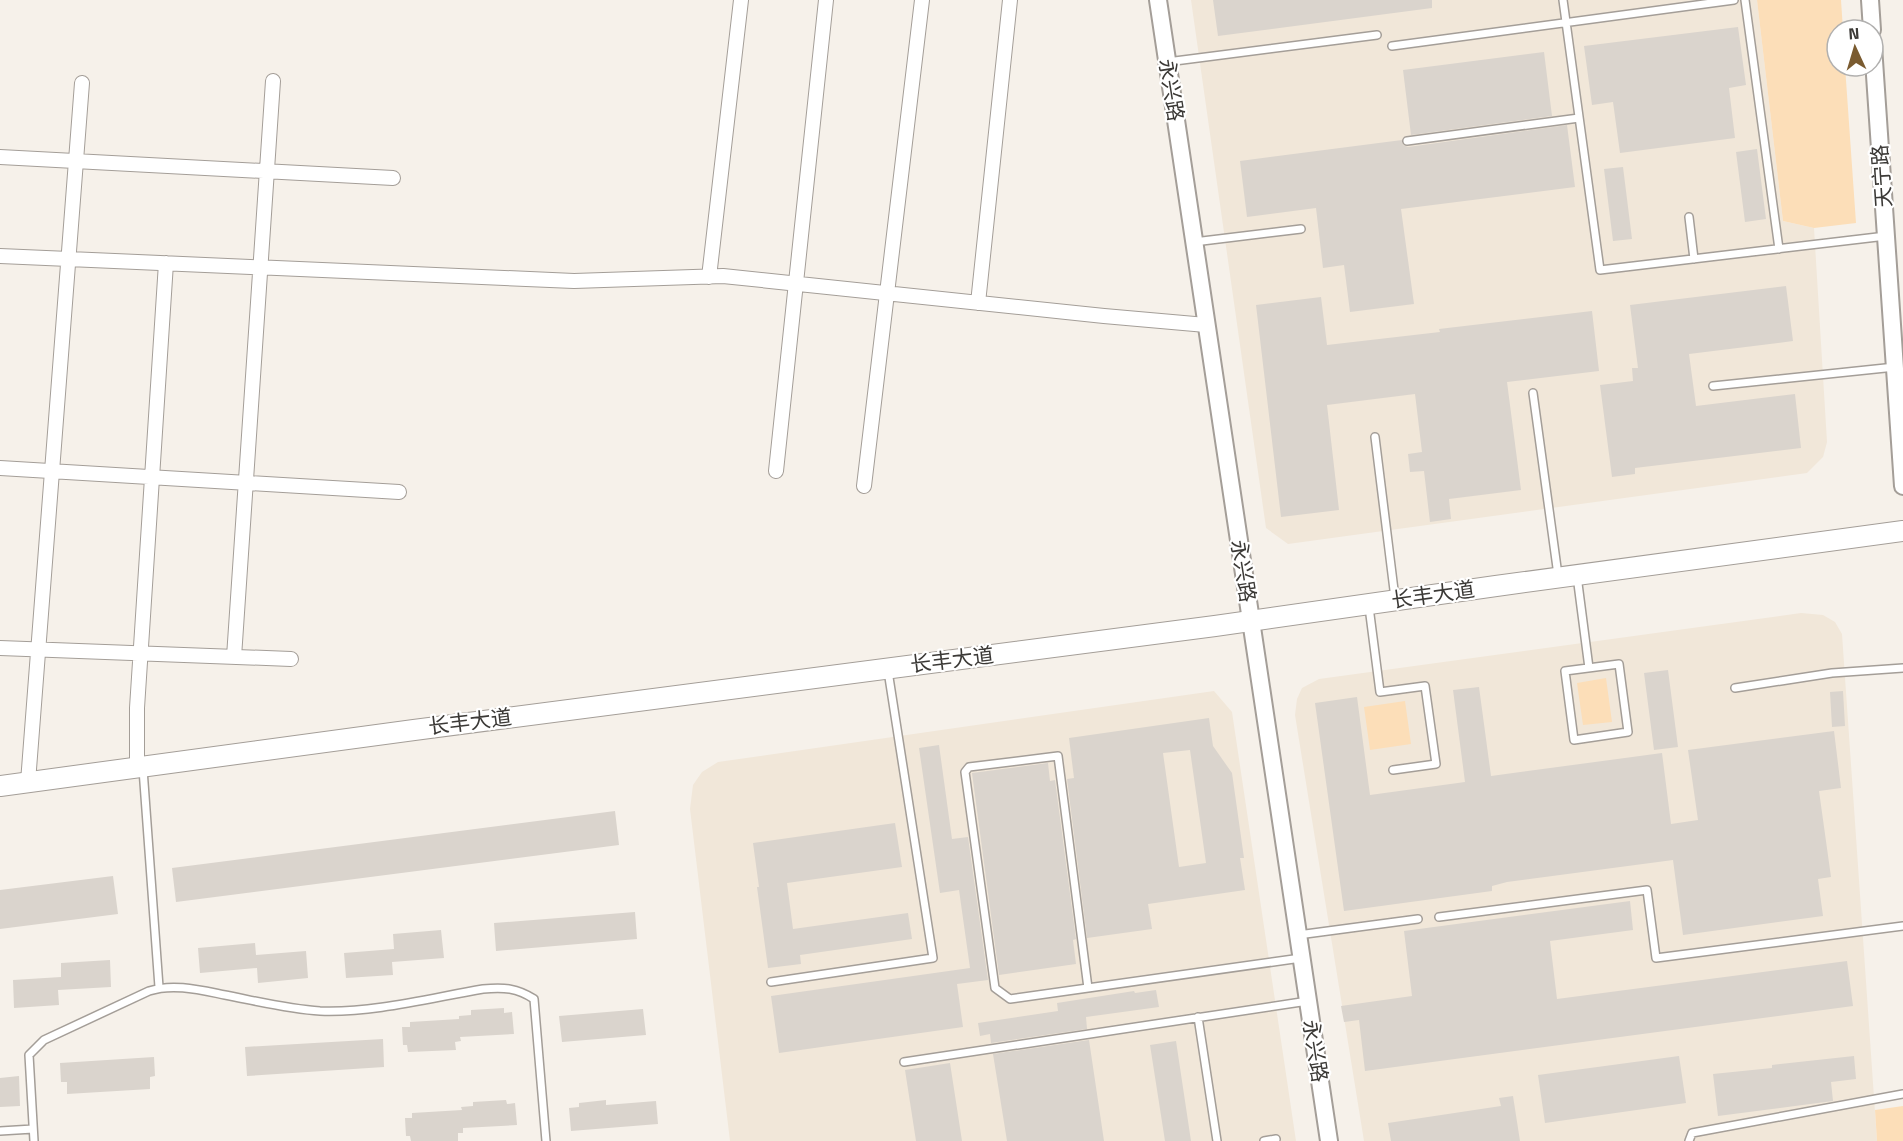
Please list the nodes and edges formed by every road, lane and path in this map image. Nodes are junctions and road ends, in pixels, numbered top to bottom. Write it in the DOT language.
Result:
graph roads {
  1 [pos="741,0"];
  2 [pos="826,0"];
  3 [pos="922,0"];
  4 [pos="1010,0"];
  5 [pos="1158,0"];
  6 [pos="1563,0"];
  7 [pos="1734,0"];
  8 [pos="1745,0"];
  9 [pos="1870,0"];
  10 [pos="1871,18"];
  11 [pos="1566,23"];
  12 [pos="1377,35"];
  13 [pos="1392,46"];
  14 [pos="1167,62"];
  15 [pos="1875,78"];
  16 [pos="273,81"];
  17 [pos="82,83"];
  18 [pos="1579,118"];
  19 [pos="1407,141"];
  20 [pos="0,157"];
  21 [pos="76,161"];
  22 [pos="267,171"];
  23 [pos="393,178"];
  24 [pos="1689,217"];
  25 [pos="1301,229"];
  26 [pos="1886,236"];
  27 [pos="1194,242"];
  28 [pos="1779,249"];
  29 [pos="0,256"];
  30 [pos="68,259"];
  31 [pos="1694,259"];
  32 [pos="166,263"];
  33 [pos="260,267"];
  34 [pos="709,277"];
  35 [pos="796,284"];
  36 [pos="887,293"];
  37 [pos="978,303"];
  38 [pos="1206,325"];
  39 [pos="1895,367"];
  40 [pos="1713,386"];
  41 [pos="1533,393"];
  42 [pos="1375,437"];
  43 [pos="0,468"];
  44 [pos="776,471"];
  45 [pos="52,472"];
  46 [pos="152,478"];
  47 [pos="246,483"];
  48 [pos="864,486"];
  49 [pos="1903,486"];
  50 [pos="399,492"];
  51 [pos="1903,531"];
  52 [pos="1567,577"];
  53 [pos="1396,601"];
  54 [pos="1369,604"];
  55 [pos="1251,621"];
  56 [pos="0,648"];
  57 [pos="38,650"];
  58 [pos="141,654"];
  59 [pos="234,657"];
  60 [pos="291,659"];
  61 [pos="1589,668"];
  62 [pos="1903,668"];
  63 [pos="887,669"];
  64 [pos="1735,688"];
  65 [pos="140,767"];
  66 [pos="1393,770"];
  67 [pos="28,782"];
  68 [pos="0,786"];
  69 [pos="1439,917"];
  70 [pos="1418,920"];
  71 [pos="1903,926"];
  72 [pos="1298,935"];
  73 [pos="1301,958"];
  74 [pos="771,982"];
  75 [pos="159,987"];
  76 [pos="1088,988"];
  77 [pos="1308,1000"];
  78 [pos="1198,1017"];
  79 [pos="904,1062"];
  80 [pos="1903,1094"];
  81 [pos="33,1129"];
  82 [pos="0,1131"];
  83 [pos="1276,1139"];
  84 [pos="34,1141"];
  85 [pos="546,1141"];
  86 [pos="1217,1141"];
  87 [pos="1264,1141"];
  88 [pos="1329,1141"];
  89 [pos="1689,1141"];
  1 -- 34 [label="street"];
  2 -- 35 [label="street"];
  3 -- 36 [label="street"];
  4 -- 37 [label="street"];
  5 -- 14 [label="street, 永兴路"];
  6 -- 11 [label="lane"];
  7 -- 11 [label="lane"];
  8 -- 28 [label="lane"];
  9 -- 10 [label="street"];
  11 -- 13 [label="lane"];
  11 -- 18 [label="lane"];
  12 -- 14 [label="lane"];
  14 -- 27 [label="street, 永兴路"];
  15 -- 26 [label="street, 天宁路"];
  16 -- 22 [label="street"];
  17 -- 21 [label="street"];
  18 -- 19 [label="lane"];
  18 -- 31 [label="lane"];
  20 -- 21 [label="street"];
  21 -- 22 [label="street"];
  21 -- 30 [label="street"];
  22 -- 23 [label="street"];
  22 -- 33 [label="street"];
  24 -- 31 [label="lane"];
  25 -- 27 [label="lane"];
  26 -- 28 [label="lane"];
  26 -- 39 [label="street, 天宁路"];
  27 -- 38 [label="street, 永兴路"];
  28 -- 31 [label="lane"];
  29 -- 30 [label="street"];
  30 -- 32 [label="street"];
  30 -- 45 [label="street"];
  32 -- 33 [label="street"];
  32 -- 46 [label="street"];
  33 -- 34 [label="street"];
  33 -- 47 [label="street"];
  34 -- 35 [label="street"];
  35 -- 36 [label="street"];
  35 -- 44 [label="street"];
  36 -- 37 [label="street"];
  36 -- 48 [label="street"];
  37 -- 38 [label="street"];
  38 -- 55 [label="street, 永兴路"];
  39 -- 40 [label="lane"];
  39 -- 49 [label="street, 天宁路"];
  41 -- 52 [label="lane"];
  42 -- 53 [label="lane"];
  43 -- 45 [label="street"];
  45 -- 46 [label="street"];
  45 -- 57 [label="street"];
  46 -- 47 [label="street"];
  46 -- 58 [label="street"];
  47 -- 50 [label="street"];
  47 -- 59 [label="street"];
  51 -- 52 [label="main road, 长丰大道"];
  52 -- 53 [label="main road, 长丰大道"];
  52 -- 61 [label="lane"];
  53 -- 54 [label="main road, 长丰大道"];
  54 -- 55 [label="main road, 长丰大道"];
  54 -- 66 [label="lane"];
  55 -- 63 [label="main road, 长丰大道"];
  55 -- 72 [label="street, 永兴路"];
  56 -- 57 [label="street"];
  57 -- 58 [label="street"];
  57 -- 67 [label="street"];
  58 -- 59 [label="street"];
  58 -- 65 [label="street"];
  59 -- 60 [label="street"];
  61 -- 61 [label="lane"];
  62 -- 64 [label="lane"];
  63 -- 65 [label="main road, 长丰大道"];
  63 -- 74 [label="lane"];
  65 -- 67 [label="main road, 长丰大道"];
  65 -- 75 [label="lane"];
  67 -- 68 [label="main road, 长丰大道"];
  69 -- 71 [label="lane"];
  70 -- 72 [label="lane"];
  72 -- 73 [label="street, 永兴路"];
  73 -- 76 [label="lane"];
  73 -- 77 [label="street, 永兴路"];
  75 -- 81 [label="lane"];
  75 -- 85 [label="lane"];
  76 -- 76 [label="lane"];
  77 -- 78 [label="lane"];
  77 -- 88 [label="street, 永兴路"];
  78 -- 79 [label="lane"];
  78 -- 86 [label="lane"];
  80 -- 89 [label="lane"];
  81 -- 82 [label="lane"];
  81 -- 84 [label="lane"];
  83 -- 87 [label="lane"];
}
